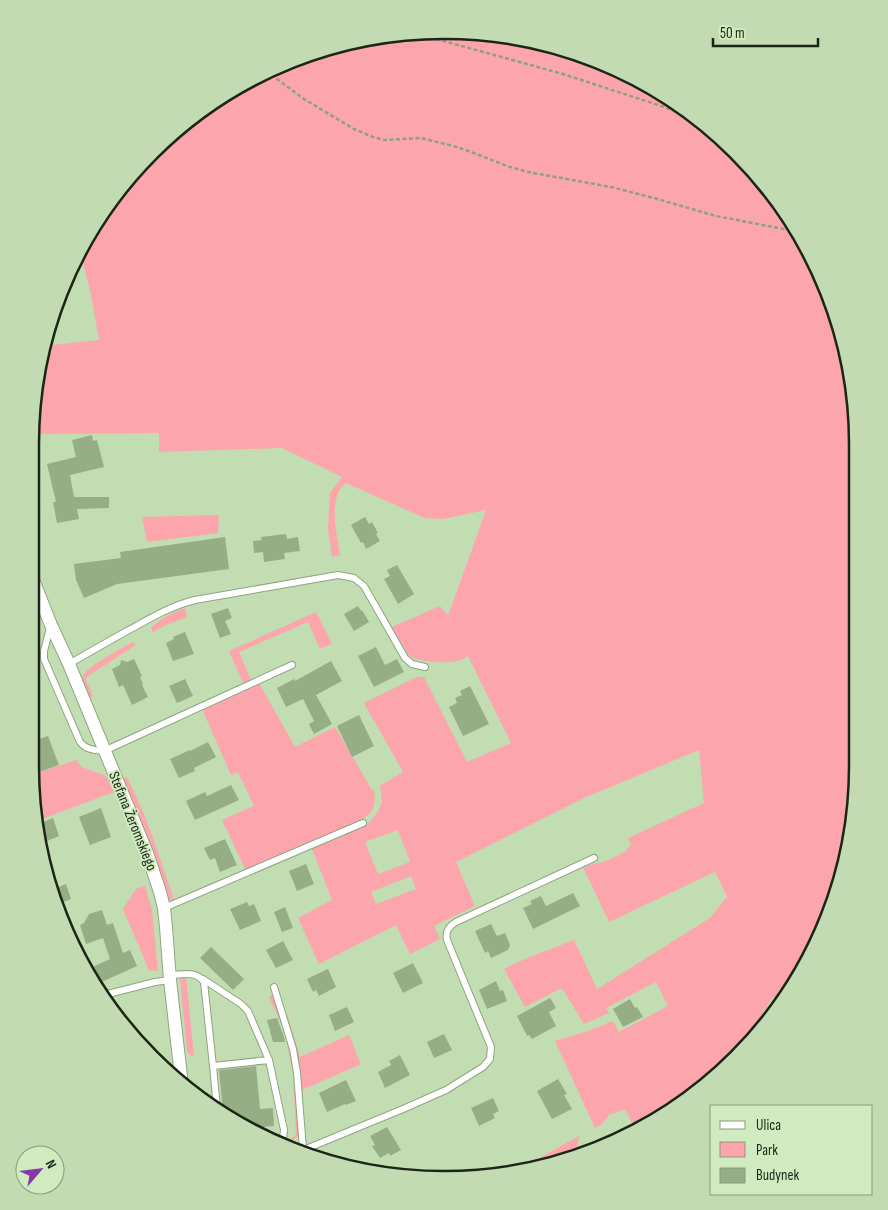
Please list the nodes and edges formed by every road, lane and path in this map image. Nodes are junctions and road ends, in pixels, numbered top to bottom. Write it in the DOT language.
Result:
graph roads {
  1 [pos="437,39"];
  2 [pos="274,77"];
  3 [pos="673,110"];
  4 [pos="788,230"];
  5 [pos="39,595"];
  6 [pos="51,625"];
  7 [pos="69,664"];
  8 [pos="292,665"];
  9 [pos="425,667"];
  10 [pos="104,751"];
  11 [pos="363,823"];
  12 [pos="594,858"];
  13 [pos="164,908"];
  14 [pos="170,978"];
  15 [pos="201,978"];
  16 [pos="274,987"];
  17 [pos="109,994"];
  18 [pos="269,1060"];
  19 [pos="213,1066"];
  20 [pos="181,1074"];
  21 [pos="216,1101"];
  22 [pos="282,1137"];
  23 [pos="302,1145"];
  24 [pos="308,1148"];
  1 -- 3 [label="path"];
  2 -- 4 [label="path"];
  5 -- 6 [label="street, Stefana Żeromskiego"];
  6 -- 7 [label="street, Stefana Żeromskiego"];
  6 -- 10 [label="lane"];
  7 -- 9 [label="lane"];
  7 -- 10 [label="street, Stefana Żeromskiego"];
  8 -- 10 [label="lane"];
  10 -- 13 [label="street, Stefana Żeromskiego"];
  11 -- 13 [label="lane"];
  12 -- 24 [label="lane"];
  13 -- 14 [label="street, Stefana Żeromskiego"];
  14 -- 15 [label="lane"];
  14 -- 17 [label="lane"];
  14 -- 20 [label="street, Stefana Żeromskiego"];
  15 -- 18 [label="lane"];
  15 -- 19 [label="lane"];
  16 -- 23 [label="lane"];
  18 -- 19 [label="lane"];
  18 -- 22 [label="lane"];
  19 -- 21 [label="lane"];
}
